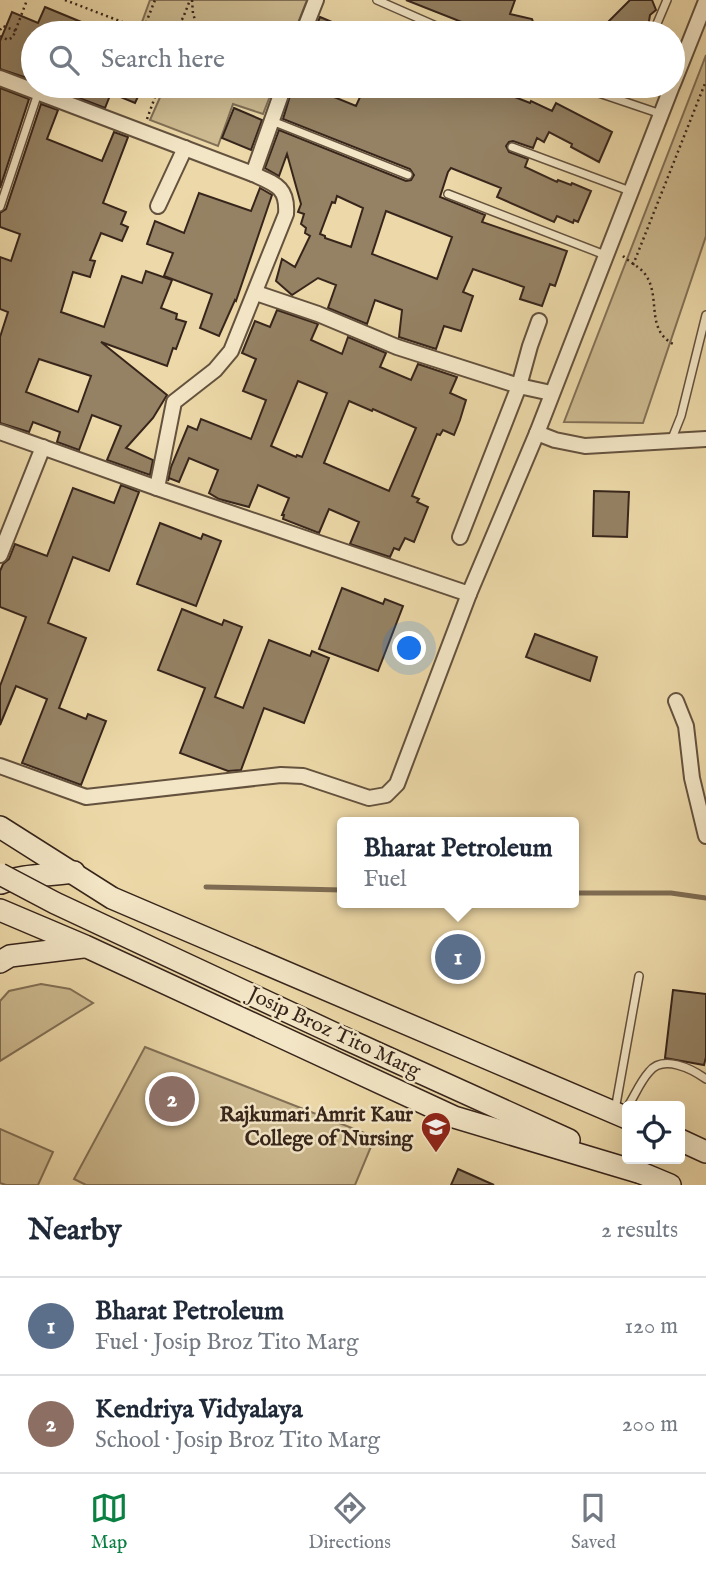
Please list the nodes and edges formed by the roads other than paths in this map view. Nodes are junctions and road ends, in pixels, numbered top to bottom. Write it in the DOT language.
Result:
graph roads {
  1 [pos="316,0"];
  2 [pos="377,0"];
  3 [pos="667,0"];
  4 [pos="706,1"];
  5 [pos="308,21"];
  6 [pos="425,21"];
  7 [pos="658,21"];
  8 [pos="685,53"];
  9 [pos="0,78"];
  10 [pos="21,86"];
  11 [pos="36,98"];
  12 [pos="54,98"];
  13 [pos="280,98"];
  14 [pos="614,98"];
  15 [pos="667,98"];
  16 [pos="661,114"];
  17 [pos="273,117"];
  18 [pos="512,147"];
  19 [pos="185,149"];
  20 [pos="253,174"];
  21 [pos="408,175"];
  22 [pos="630,191"];
  23 [pos="448,194"];
  24 [pos="158,206"];
  25 [pos="0,207"];
  26 [pos="607,250"];
  27 [pos="256,293"];
  28 [pos="706,316"];
  29 [pos="539,321"];
  30 [pos="519,386"];
  31 [pos="551,393"];
  32 [pos="0,432"];
  33 [pos="537,433"];
  34 [pos="706,439"];
  35 [pos="671,441"];
  36 [pos="43,447"];
  37 [pos="157,488"];
  38 [pos="460,537"];
  39 [pos="0,555"];
  40 [pos="469,594"];
  41 [pos="676,701"];
  42 [pos="0,766"];
  43 [pos="0,827"];
  44 [pos="706,836"];
  45 [pos="74,873"];
  46 [pos="0,874"];
  47 [pos="0,884"];
  48 [pos="1,911"];
  49 [pos="85,946"];
  50 [pos="0,962"];
  51 [pos="639,976"];
  52 [pos="706,1079"];
  53 [pos="625,1101"];
  54 [pos="631,1101"];
  55 [pos="622,1111"];
  56 [pos="685,1142"];
  57 [pos="706,1150"];
  58 [pos="638,1172"];
  59 [pos="670,1185"];
  1 -- 5 [label="street"];
  2 -- 6 [label="lane"];
  3 -- 7 [label="lane"];
  4 -- 8 [label="street"];
  9 -- 10 [label="street"];
  11 -- 25 [label="lane"];
  12 -- 19 [label="street"];
  13 -- 17 [label="street"];
  14 -- 16 [label="lane"];
  15 -- 16 [label="street"];
  16 -- 22 [label="street"];
  17 -- 20 [label="street"];
  17 -- 21 [label="lane"];
  18 -- 22 [label="lane"];
  19 -- 20 [label="street"];
  19 -- 24 [label="street"];
  20 -- 27 [label="street"];
  22 -- 26 [label="street"];
  23 -- 26 [label="lane"];
  26 -- 31 [label="street"];
  27 -- 30 [label="street"];
  27 -- 37 [label="street"];
  28 -- 35 [label="lane"];
  29 -- 30 [label="street"];
  30 -- 31 [label="street"];
  30 -- 38 [label="street"];
  31 -- 33 [label="street"];
  32 -- 36 [label="street"];
  33 -- 35 [label="street"];
  33 -- 40 [label="street"];
  34 -- 35 [label="street"];
  36 -- 37 [label="street"];
  36 -- 39 [label="street"];
  37 -- 40 [label="street"];
  40 -- 42 [label="street"];
  41 -- 44 [label="street"];
  43 -- 45 [label="main road, Josip Broz Tito Marg"];
  45 -- 47 [label="main road"];
  45 -- 55 [label="main road, Josip Broz Tito Marg"];
  46 -- 58 [label="main road, Josip Broz Tito Marg, bridge"];
  48 -- 49 [label="main road"];
  49 -- 50 [label="main road"];
  49 -- 58 [label="main road"];
  51 -- 53 [label="lane"];
  52 -- 54 [label="lane"];
  56 -- 57 [label="main road"];
  58 -- 59 [label="main road, Josip Broz Tito Marg"];
}
